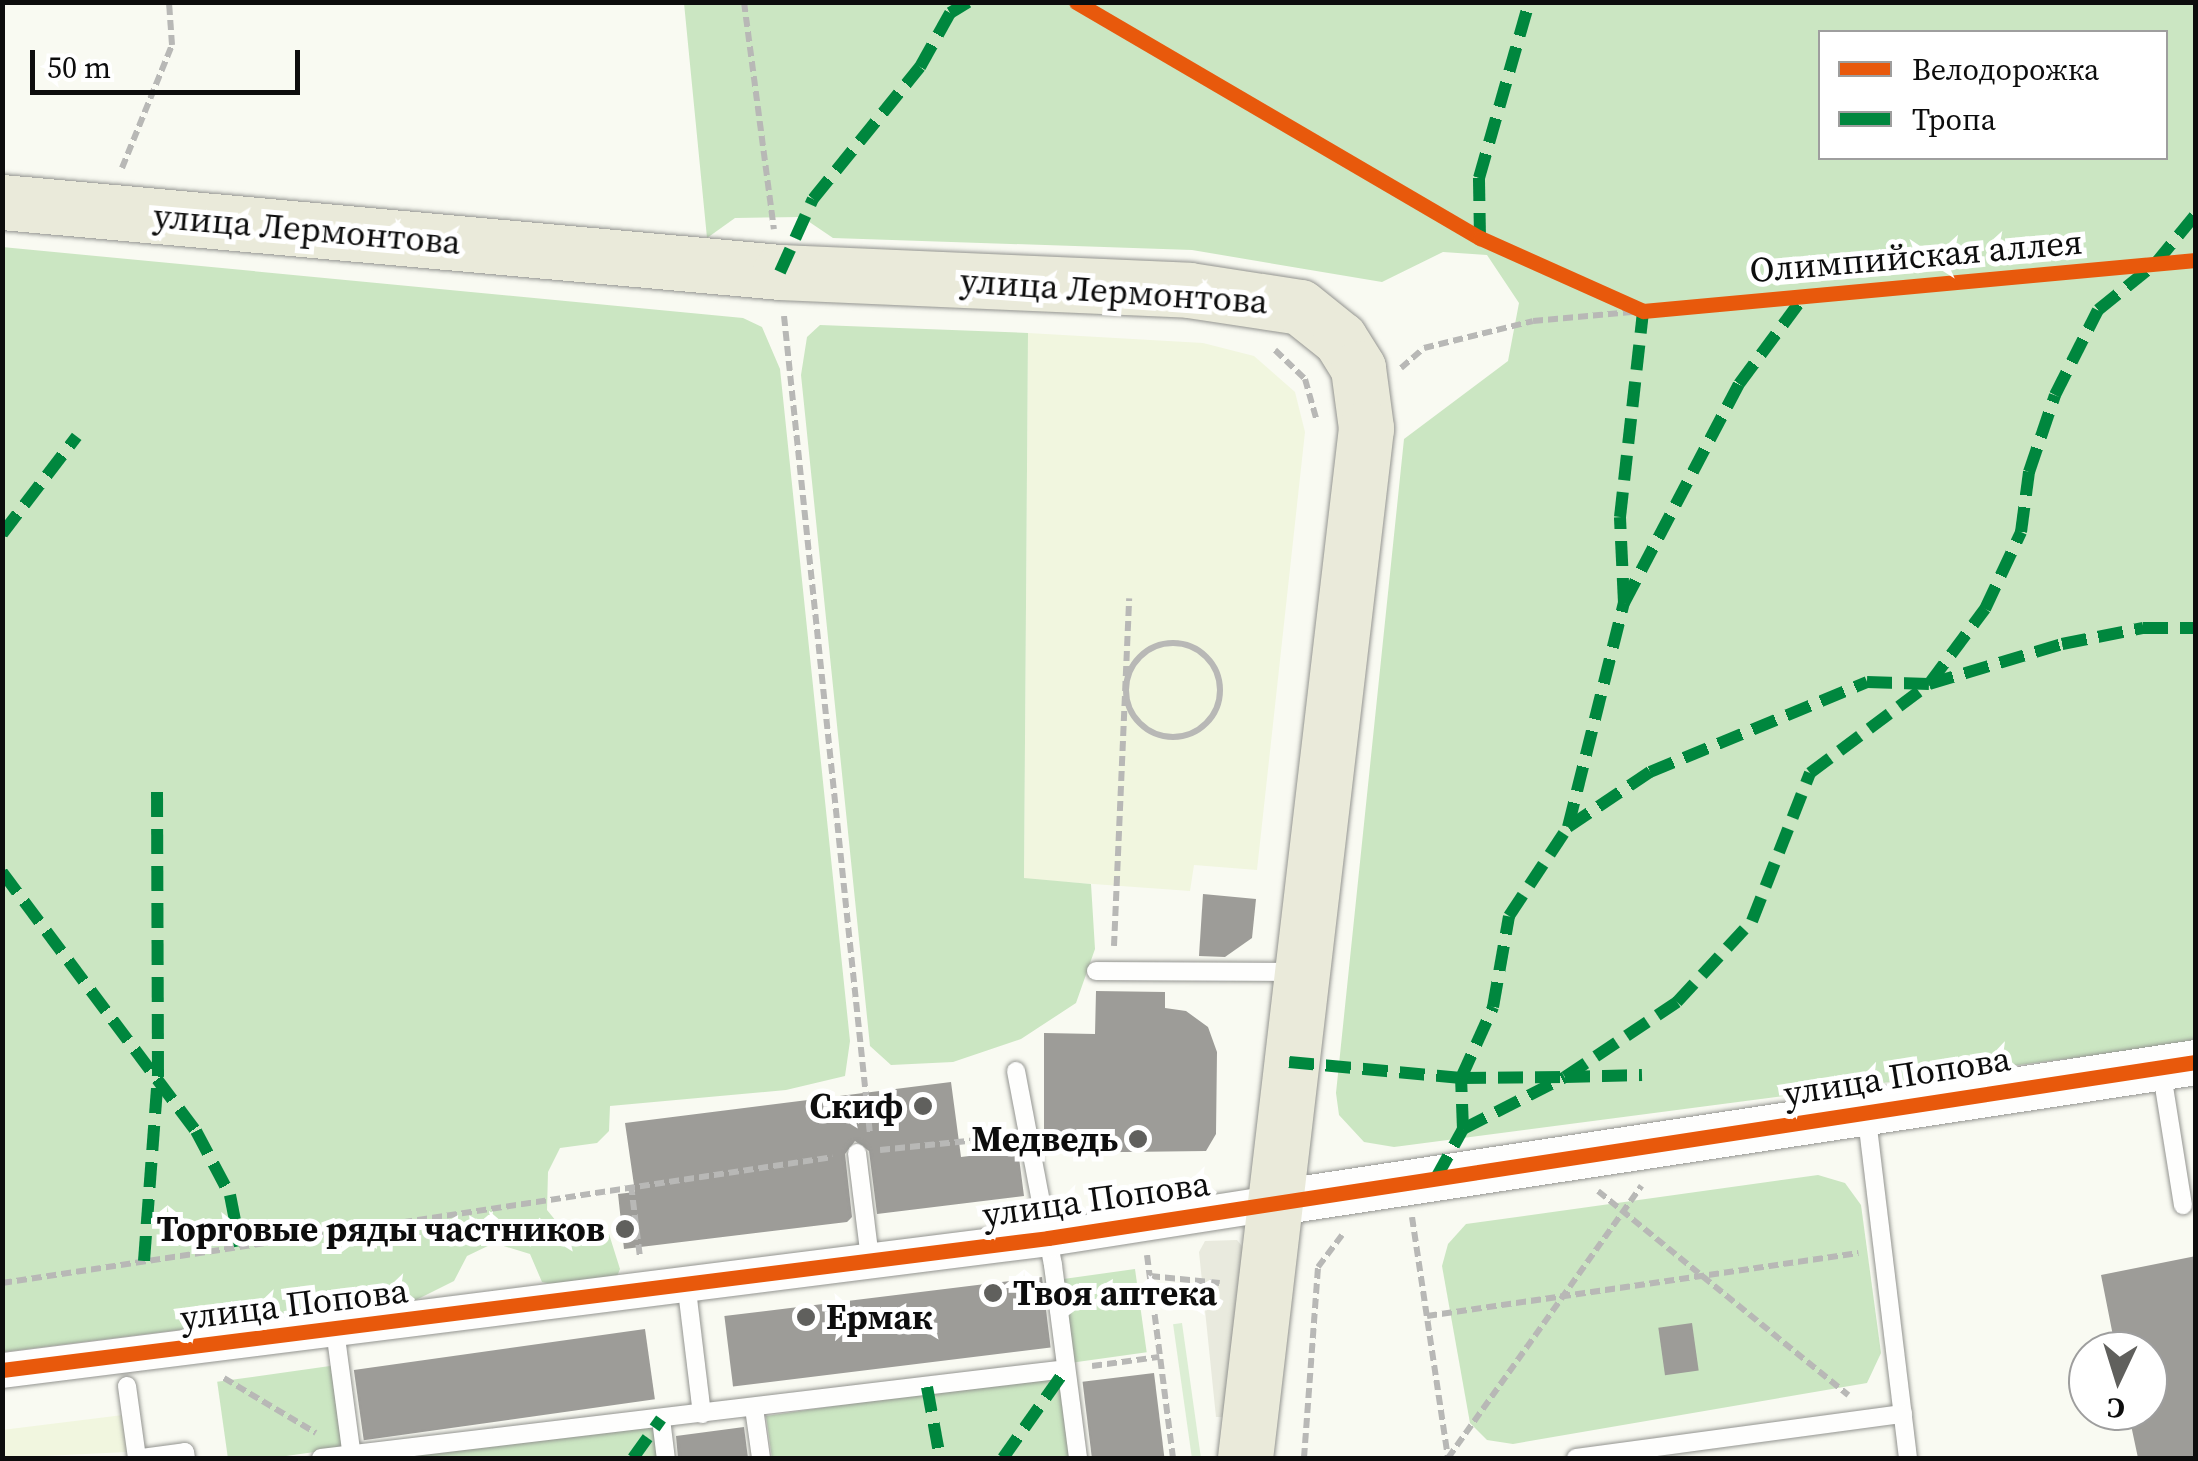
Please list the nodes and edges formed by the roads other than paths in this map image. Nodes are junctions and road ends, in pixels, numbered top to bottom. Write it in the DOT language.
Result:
graph roads {
  1 [pos="2,202"];
  2 [pos="1104,971"];
  3 [pos="1300,972"];
  4 [pos="2178,1064"];
  5 [pos="1016,1071"];
  6 [pos="1866,1110"];
  7 [pos="857,1154"];
  8 [pos="1271,1204"];
  9 [pos="2183,1205"];
  10 [pos="1048,1238"];
  11 [pos="870,1259"];
  12 [pos="686,1282"];
  13 [pos="336,1330"];
  14 [pos="1066,1369"];
  15 [pos="2,1370"];
  16 [pos="127,1386"];
  17 [pos="754,1408"];
  18 [pos="702,1414"];
  19 [pos="1903,1414"];
  20 [pos="661,1418"];
  21 [pos="352,1456"];
  22 [pos="140,1458"];
  23 [pos="186,1458"];
  24 [pos="321,1458"];
  25 [pos="666,1458"];
  26 [pos="761,1458"];
  27 [pos="1078,1458"];
  28 [pos="1245,1458"];
  29 [pos="1576,1458"];
  30 [pos="1908,1458"];
  1 -- 3 [label="main road, улица Лермонтова"];
  2 -- 3 [label="lane"];
  3 -- 8 [label="main road"];
  4 -- 6 [label="street, улица Попова"];
  4 -- 9 [label="lane"];
  5 -- 10 [label="lane"];
  6 -- 8 [label="street, улица Попова"];
  6 -- 19 [label="lane"];
  7 -- 11 [label="lane"];
  8 -- 10 [label="street, улица Попова"];
  8 -- 28 [label="main road"];
  10 -- 11 [label="street, улица Попова"];
  10 -- 14 [label="lane"];
  11 -- 12 [label="street, улица Попова"];
  12 -- 13 [label="street, улица Попова"];
  12 -- 18 [label="lane"];
  13 -- 15 [label="street, улица Попова"];
  13 -- 21 [label="lane"];
  14 -- 17 [label="lane"];
  14 -- 27 [label="lane"];
  16 -- 22 [label="lane"];
  17 -- 18 [label="lane"];
  17 -- 26 [label="lane"];
  18 -- 20 [label="lane"];
  19 -- 29 [label="lane"];
  19 -- 30 [label="lane"];
  20 -- 21 [label="lane"];
  20 -- 25 [label="lane"];
  21 -- 24 [label="lane"];
  22 -- 23 [label="lane"];
}
